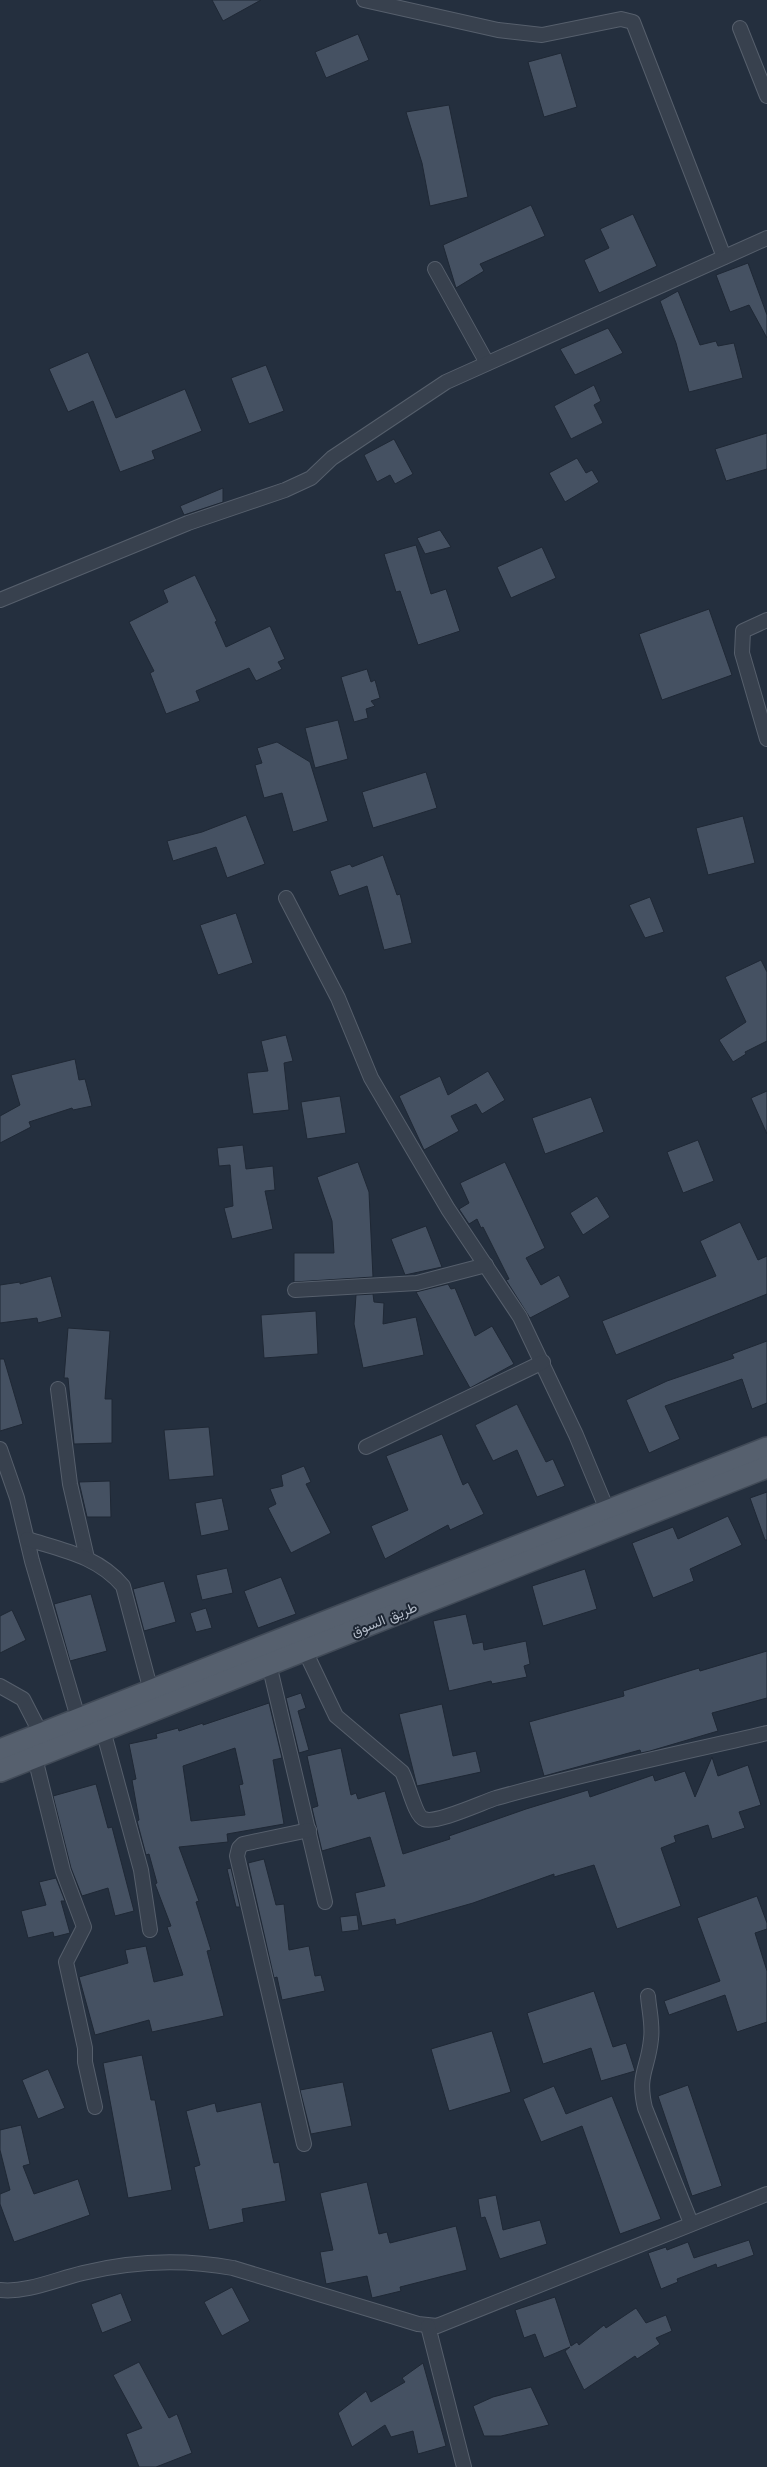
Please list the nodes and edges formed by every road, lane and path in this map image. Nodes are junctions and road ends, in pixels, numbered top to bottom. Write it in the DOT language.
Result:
graph roads {
  1 [pos="364,0"];
  2 [pos="740,28"];
  3 [pos="767,96"];
  4 [pos="767,238"];
  5 [pos="724,257"];
  6 [pos="435,269"];
  7 [pos="487,363"];
  8 [pos="0,600"];
  9 [pos="767,620"];
  10 [pos="767,739"];
  11 [pos="286,898"];
  12 [pos="486,1265"];
  13 [pos="295,1290"];
  14 [pos="543,1362"];
  15 [pos="58,1389"];
  16 [pos="366,1447"];
  17 [pos="767,1448"];
  18 [pos="0,1449"];
  19 [pos="767,1467"];
  20 [pos="608,1512"];
  21 [pos="26,1539"];
  22 [pos="87,1558"];
  23 [pos="305,1650"];
  24 [pos="269,1664"];
  25 [pos="0,1686"];
  26 [pos="152,1691"];
  27 [pos="78,1721"];
  28 [pos="103,1730"];
  29 [pos="767,1733"];
  30 [pos="41,1734"];
  31 [pos="0,1750"];
  32 [pos="35,1758"];
  33 [pos="0,1772"];
  34 [pos="310,1830"];
  35 [pos="325,1902"];
  36 [pos="150,1930"];
  37 [pos="648,1996"];
  38 [pos="95,2107"];
  39 [pos="304,2144"];
  40 [pos="766,2198"];
  41 [pos="691,2223"];
  42 [pos="0,2290"];
  43 [pos="428,2326"];
  44 [pos="464,2467"];
  1 -- 5 [label="street"];
  2 -- 3 [label="street"];
  4 -- 5 [label="street"];
  5 -- 7 [label="street"];
  6 -- 7 [label="street"];
  7 -- 8 [label="street"];
  9 -- 10 [label="street"];
  11 -- 12 [label="street"];
  12 -- 13 [label="street"];
  12 -- 14 [label="street"];
  14 -- 16 [label="street"];
  14 -- 20 [label="street"];
  15 -- 22 [label="street"];
  17 -- 20 [label="main road, طريق السوق"];
  18 -- 21 [label="street"];
  19 -- 23 [label="main road, طريق السوق"];
  20 -- 26 [label="main road, طريق السوق"];
  21 -- 22 [label="street"];
  21 -- 27 [label="street"];
  22 -- 26 [label="street"];
  23 -- 24 [label="main road, طريق السوق"];
  23 -- 29 [label="street"];
  24 -- 28 [label="main road, طريق السوق"];
  24 -- 34 [label="street"];
  25 -- 30 [label="street"];
  26 -- 27 [label="main road, طريق السوق"];
  27 -- 30 [label="main road, طريق السوق"];
  28 -- 32 [label="main road, طريق السوق"];
  28 -- 36 [label="street"];
  30 -- 31 [label="main road, طريق السوق"];
  32 -- 33 [label="main road, طريق السوق"];
  32 -- 38 [label="street"];
  34 -- 35 [label="street"];
  34 -- 39 [label="street"];
  37 -- 41 [label="street"];
  40 -- 41 [label="street"];
  41 -- 43 [label="street"];
  42 -- 43 [label="street"];
  43 -- 44 [label="street"];
}
